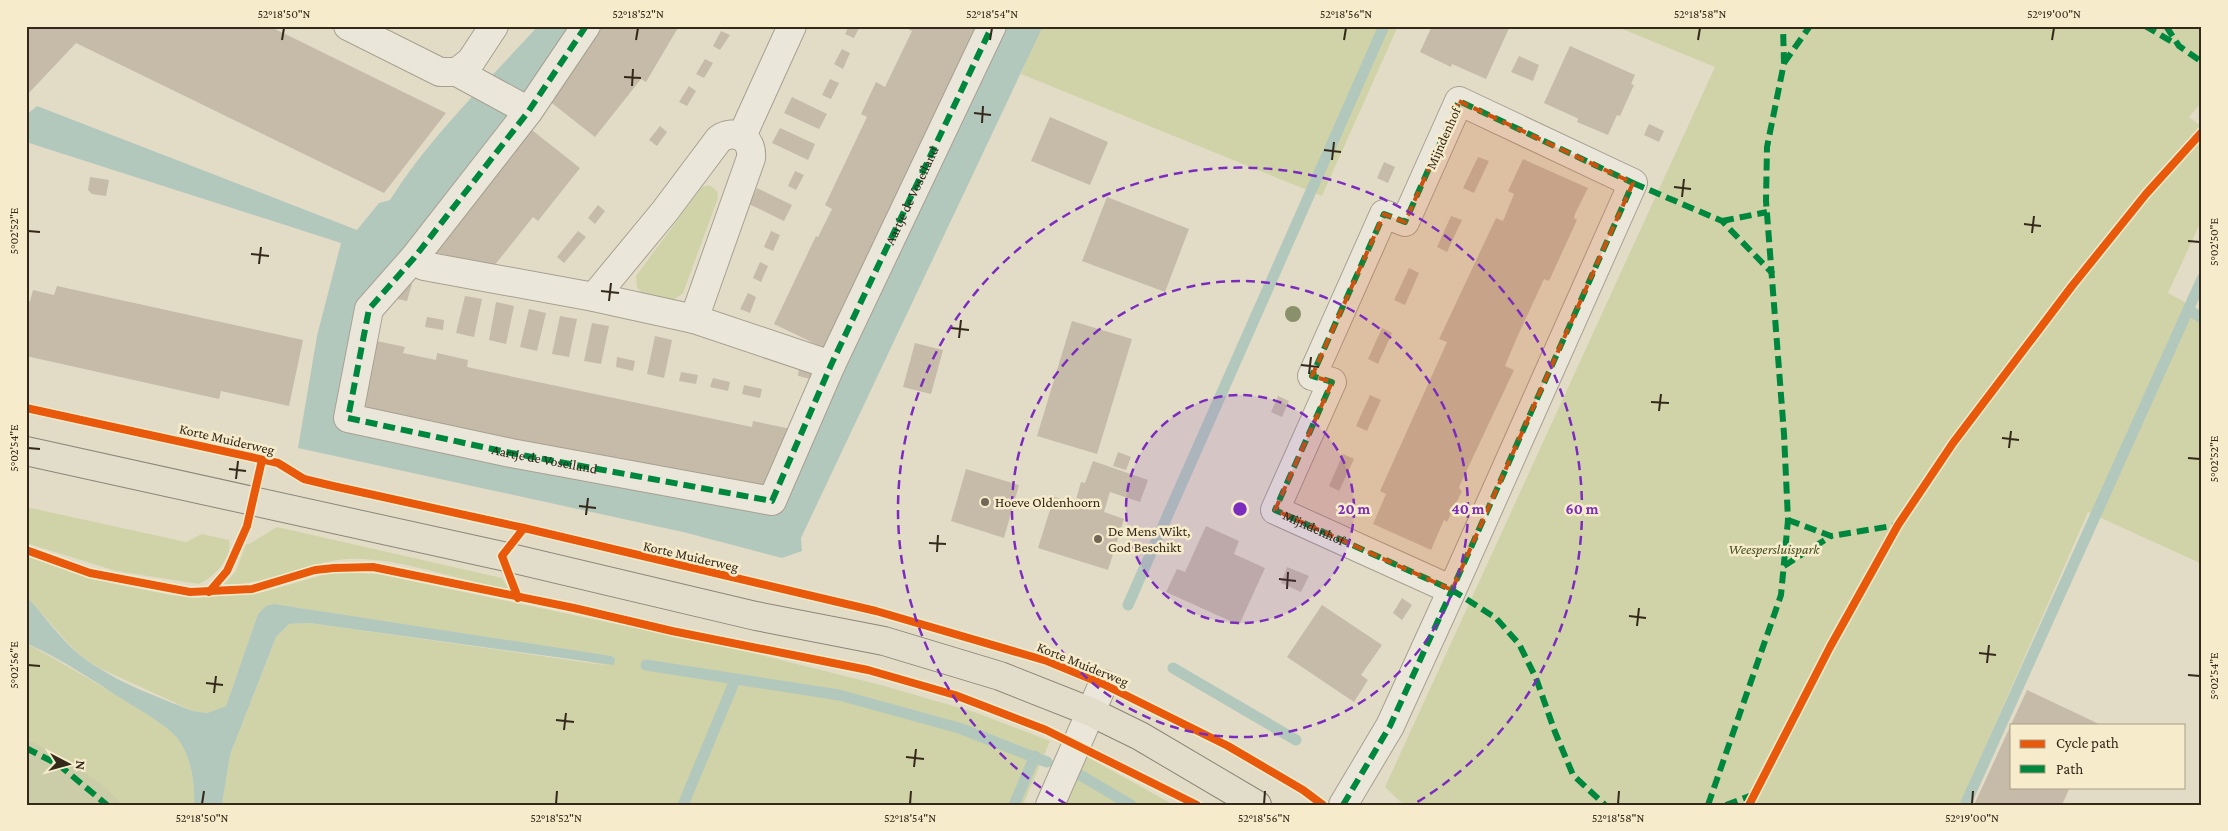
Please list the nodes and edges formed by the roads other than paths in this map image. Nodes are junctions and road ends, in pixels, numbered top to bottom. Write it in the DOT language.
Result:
graph roads {
  1 [pos="348,26"];
  2 [pos="494,26"];
  3 [pos="586,26"];
  4 [pos="792,26"];
  5 [pos="992,26"];
  6 [pos="465,76"];
  7 [pos="523,108"];
  8 [pos="742,136"];
  9 [pos="414,258"];
  10 [pos="594,297"];
  11 [pos="694,319"];
  12 [pos="831,365"];
  13 [pos="26,451"];
  14 [pos="1452,590"];
  15 [pos="1103,684"];
  16 [pos="1091,712"];
  17 [pos="1050,805"];
  18 [pos="1257,805"];
  19 [pos="1343,805"];
  1 -- 6 [label="street"];
  2 -- 6 [label="street"];
  3 -- 9 [label="street, Aartje de Voseiland"];
  4 -- 8 [label="street"];
  5 -- 12 [label="street, Aartje de Voseiland"];
  6 -- 7 [label="street"];
  8 -- 10 [label="street"];
  8 -- 11 [label="street"];
  9 -- 10 [label="street"];
  9 -- 12 [label="street, Aartje de Voseiland"];
  10 -- 11 [label="street"];
  11 -- 12 [label="street"];
  13 -- 16 [label="main road"];
  14 -- 14 [label="street, Mijndenhof"];
  14 -- 19 [label="street, Mijndenhof"];
  15 -- 16 [label="street"];
  16 -- 17 [label="street"];
  16 -- 18 [label="main road"];
}
